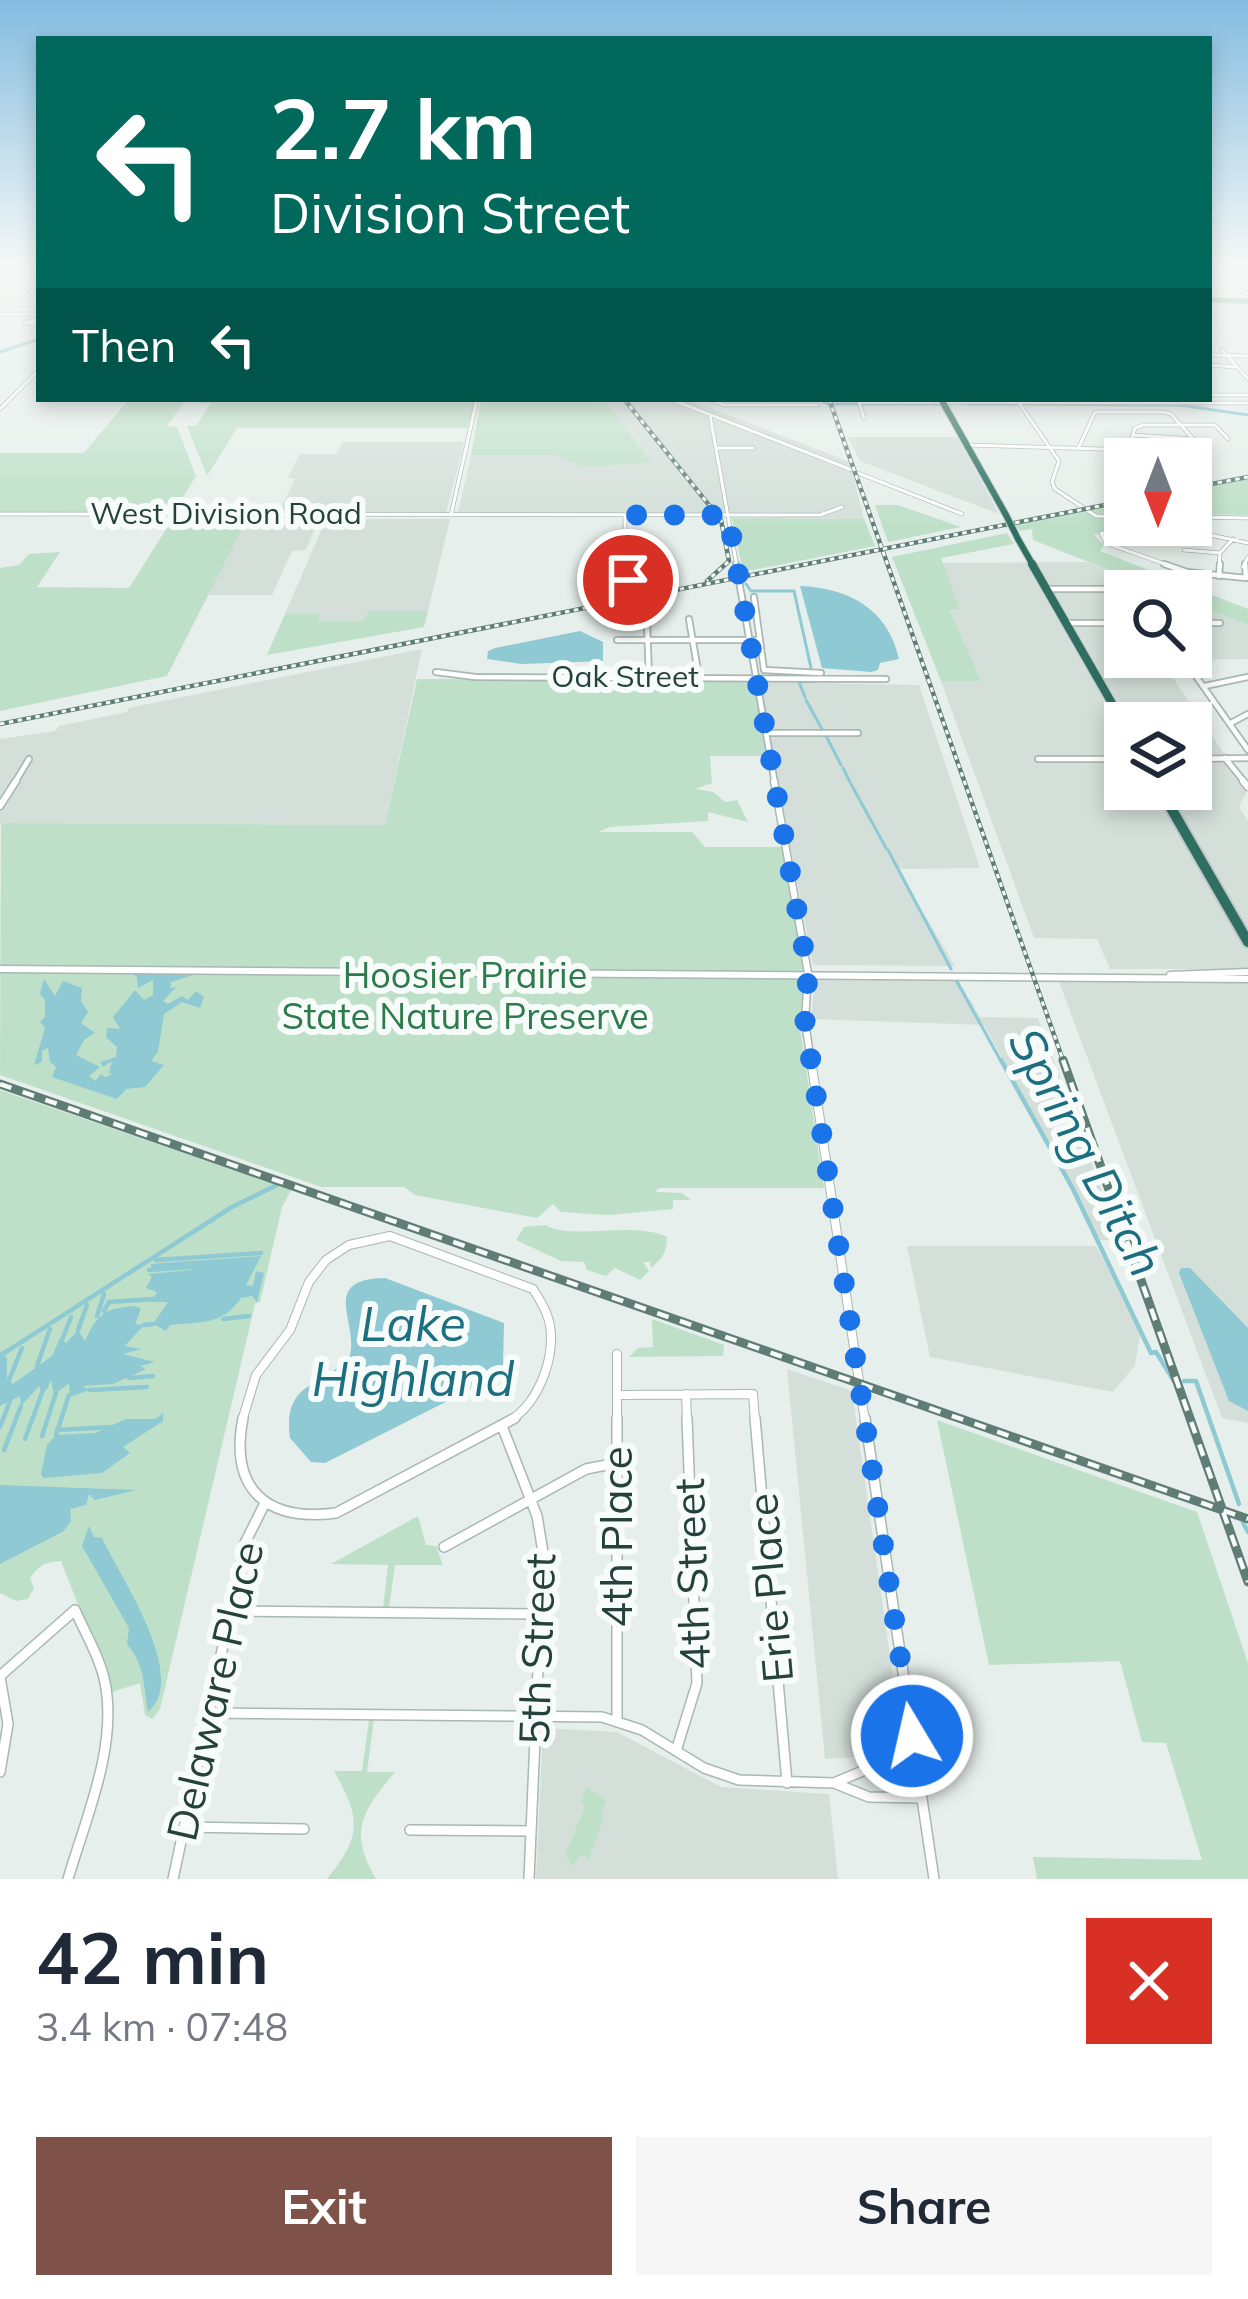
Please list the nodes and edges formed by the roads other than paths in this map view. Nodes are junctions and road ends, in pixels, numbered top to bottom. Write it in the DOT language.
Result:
graph roads {
  1 [pos="1225,353"];
  2 [pos="1212,355"];
  3 [pos="1227,355"];
  4 [pos="1248,356"];
  5 [pos="1212,365"];
  6 [pos="1235,367"];
  7 [pos="36,373"];
  8 [pos="1248,379"];
  9 [pos="1212,395"];
  10 [pos="1248,395"];
  11 [pos="476,402"];
  12 [pos="678,402"];
  13 [pos="715,402"];
  14 [pos="858,402"];
  15 [pos="882,402"];
  16 [pos="945,402"];
  17 [pos="1018,402"];
  18 [pos="1133,402"];
  19 [pos="1212,402"];
  20 [pos="1248,403"];
  21 [pos="818,405"];
  22 [pos="0,409"];
  23 [pos="887,412"];
  24 [pos="1141,412"];
  25 [pos="710,415"];
  26 [pos="864,418"];
  27 [pos="1182,425"];
  28 [pos="1133,435"];
  29 [pos="1132,438"];
  30 [pos="1178,438"];
  31 [pos="1192,438"];
  32 [pos="1228,439"];
  33 [pos="1048,445"];
  34 [pos="971,447"];
  35 [pos="717,448"];
  36 [pos="753,448"];
  37 [pos="1078,449"];
  38 [pos="1104,450"];
  39 [pos="842,506"];
  40 [pos="0,514"];
  41 [pos="962,514"];
  42 [pos="452,515"];
  43 [pos="626,515"];
  44 [pos="728,515"];
  45 [pos="1104,516"];
  46 [pos="1212,517"];
  47 [pos="1248,518"];
  48 [pos="1233,539"];
  49 [pos="1248,544"];
  50 [pos="1184,550"];
  51 [pos="1220,553"];
  52 [pos="1248,557"];
  53 [pos="1219,576"];
  54 [pos="1247,579"];
  55 [pos="625,582"];
  56 [pos="1047,589"];
  57 [pos="1104,589"];
  58 [pos="754,597"];
  59 [pos="689,619"];
  60 [pos="1212,622"];
  61 [pos="1220,622"];
  62 [pos="1067,623"];
  63 [pos="1104,623"];
  64 [pos="647,624"];
  65 [pos="616,640"];
  66 [pos="648,640"];
  67 [pos="695,640"];
  68 [pos="749,640"];
  69 [pos="758,640"];
  70 [pos="436,672"];
  71 [pos="820,673"];
  72 [pos="649,677"];
  73 [pos="699,677"];
  74 [pos="1248,677"];
  75 [pos="755,678"];
  76 [pos="1197,678"];
  77 [pos="886,679"];
  78 [pos="1203,686"];
  79 [pos="1111,702"];
  80 [pos="1248,714"];
  81 [pos="1228,724"];
  82 [pos="765,733"];
  83 [pos="858,733"];
  84 [pos="1248,754"];
  85 [pos="1212,758"];
  86 [pos="1225,758"];
  87 [pos="29,759"];
  88 [pos="1038,759"];
  89 [pos="1104,759"];
  90 [pos="1248,787"];
  91 [pos="0,806"];
  92 [pos="1172,810"];
  93 [pos="1248,942"];
  94 [pos="0,969"];
  95 [pos="808,973"];
  96 [pos="1248,975"];
  97 [pos="617,1354"];
  98 [pos="686,1394"];
  99 [pos="618,1395"];
  100 [pos="502,1426"];
  101 [pos="617,1463"];
  102 [pos="530,1499"];
  103 [pos="264,1505"];
  104 [pos="444,1547"];
  105 [pos="231,1611"];
  106 [pos="540,1614"];
  107 [pos="0,1677"];
  108 [pos="209,1713"];
  109 [pos="536,1718"];
  110 [pos="617,1720"];
  111 [pos="676,1751"];
  112 [pos="917,1771"];
  113 [pos="0,1772"];
  114 [pos="787,1783"];
  115 [pos="834,1783"];
  116 [pos="922,1798"];
  117 [pos="185,1827"];
  118 [pos="304,1829"];
  119 [pos="410,1830"];
  120 [pos="531,1831"];
  121 [pos="68,1879"];
  122 [pos="173,1879"];
  123 [pos="529,1879"];
  124 [pos="934,1879"];
  1 -- 3 [label="street"];
  2 -- 3 [label="street"];
  3 -- 4 [label="street"];
  3 -- 6 [label="street"];
  5 -- 6 [label="street"];
  6 -- 8 [label="street"];
  7 -- 22 [label="street"];
  9 -- 10 [label="street"];
  11 -- 42 [label="street"];
  12 -- 25 [label="street"];
  13 -- 21 [label="street"];
  14 -- 26 [label="street"];
  15 -- 23 [label="street"];
  16 -- 34 [label="highway"];
  17 -- 33 [label="street"];
  18 -- 24 [label="street"];
  19 -- 20 [label="street"];
  24 -- 27 [label="street"];
  24 -- 37 [label="street"];
  25 -- 35 [label="street"];
  25 -- 41 [label="street"];
  27 -- 28 [label="street"];
  27 -- 31 [label="street"];
  27 -- 32 [label="street"];
  28 -- 29 [label="street"];
  28 -- 30 [label="street"];
  33 -- 34 [label="street"];
  33 -- 37 [label="street"];
  33 -- 45 [label="street"];
  34 -- 56 [label="highway, bridge"];
  35 -- 36 [label="street"];
  35 -- 44 [label="street"];
  37 -- 38 [label="street"];
  39 -- 44 [label="street, West Division Road"];
  40 -- 42 [label="street, West Division Road"];
  42 -- 43 [label="street, West Division Road"];
  43 -- 44 [label="street, West Division Road"];
  43 -- 55 [label="street"];
  44 -- 68 [label="street"];
  46 -- 47 [label="street"];
  48 -- 49 [label="street"];
  48 -- 51 [label="street"];
  48 -- 53 [label="street"];
  50 -- 51 [label="street"];
  51 -- 53 [label="street"];
  52 -- 54 [label="street"];
  53 -- 54 [label="street"];
  56 -- 57 [label="street"];
  56 -- 62 [label="highway"];
  58 -- 69 [label="street"];
  59 -- 67 [label="street"];
  60 -- 61 [label="street"];
  62 -- 63 [label="street"];
  62 -- 79 [label="highway"];
  64 -- 66 [label="street"];
  65 -- 66 [label="street"];
  66 -- 67 [label="street"];
  66 -- 72 [label="street"];
  67 -- 68 [label="street"];
  67 -- 73 [label="street"];
  68 -- 69 [label="street"];
  68 -- 75 [label="street"];
  69 -- 71 [label="street"];
  70 -- 72 [label="street, Oak Street"];
  72 -- 73 [label="street, Oak Street"];
  73 -- 75 [label="street, Oak Street"];
  74 -- 78 [label="street"];
  75 -- 77 [label="street, Oak Street"];
  75 -- 82 [label="street"];
  76 -- 78 [label="street"];
  78 -- 81 [label="street"];
  80 -- 81 [label="street"];
  81 -- 84 [label="street"];
  82 -- 83 [label="street"];
  82 -- 95 [label="street"];
  84 -- 86 [label="street"];
  85 -- 86 [label="street"];
  86 -- 90 [label="street"];
  87 -- 91 [label="street"];
  88 -- 89 [label="street"];
  92 -- 93 [label="highway"];
  94 -- 95 [label="street"];
  95 -- 96 [label="street"];
  95 -- 112 [label="street"];
  97 -- 99 [label="street, 4th Place"];
  98 -- 99 [label="street"];
  98 -- 111 [label="street, 4th Street"];
  98 -- 114 [label="street, Erie Place"];
  99 -- 101 [label="street, 4th Place"];
  100 -- 102 [label="street, 5th Street"];
  100 -- 103 [label="street"];
  100 -- 103 [label="street"];
  101 -- 102 [label="street"];
  101 -- 110 [label="street, 4th Place"];
  102 -- 104 [label="street"];
  102 -- 106 [label="street, 5th Street"];
  103 -- 105 [label="street, Delaware Place"];
  105 -- 106 [label="street"];
  105 -- 108 [label="street, Delaware Place"];
  106 -- 109 [label="street, 5th Street"];
  107 -- 113 [label="street"];
  107 -- 121 [label="street"];
  108 -- 109 [label="street"];
  108 -- 117 [label="street, Delaware Place"];
  109 -- 110 [label="street"];
  109 -- 120 [label="street, 5th Street"];
  110 -- 111 [label="street"];
  111 -- 114 [label="street"];
  112 -- 115 [label="street"];
  112 -- 116 [label="street"];
  114 -- 115 [label="street"];
  115 -- 116 [label="street"];
  116 -- 124 [label="street"];
  117 -- 118 [label="street"];
  117 -- 122 [label="street, Delaware Place"];
  119 -- 120 [label="street"];
  120 -- 123 [label="street, 5th Street"];
}
